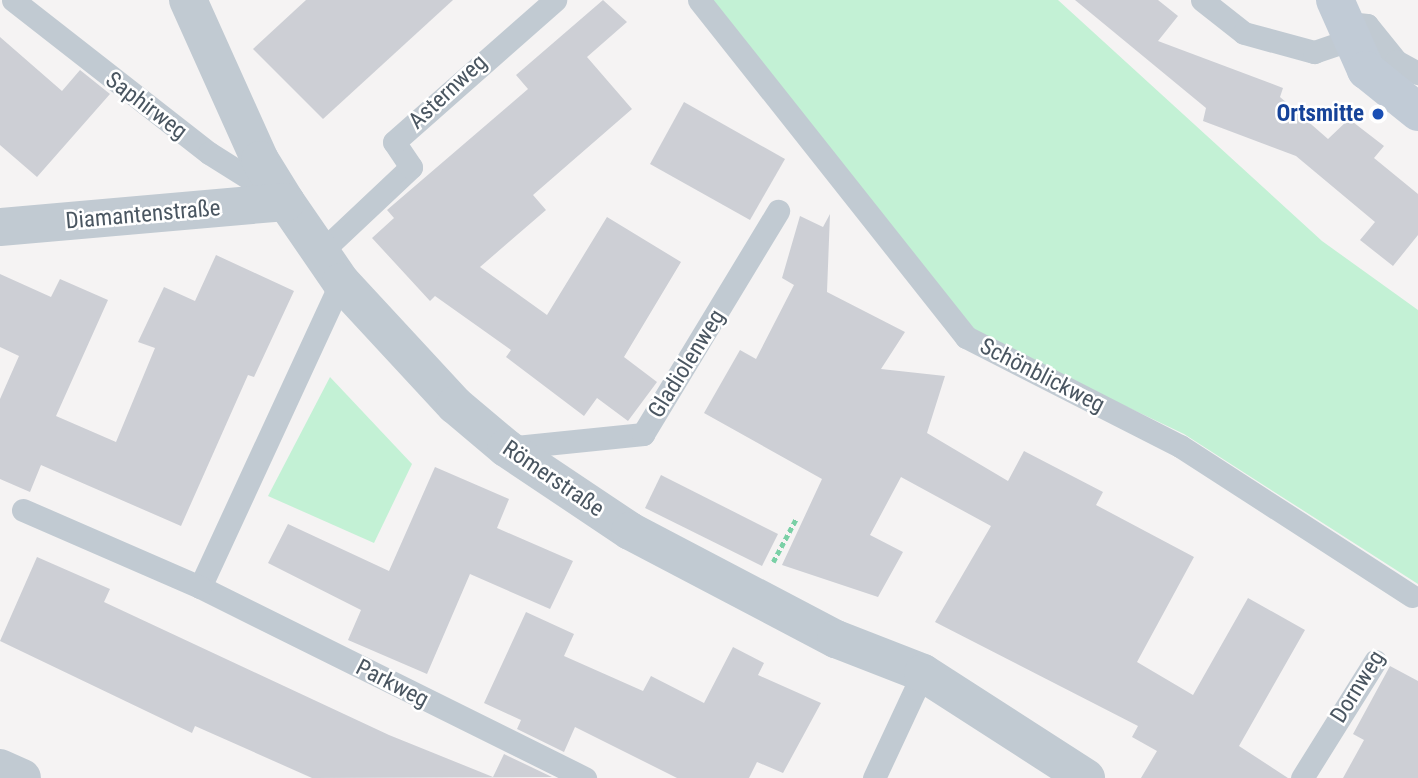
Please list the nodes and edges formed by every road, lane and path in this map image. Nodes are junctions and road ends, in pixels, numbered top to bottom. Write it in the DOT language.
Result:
graph roads {
  1 [pos="13,0"];
  2 [pos="188,0"];
  3 [pos="555,0"];
  4 [pos="699,0"];
  5 [pos="1202,0"];
  6 [pos="1341,21"];
  7 [pos="1418,73"];
  8 [pos="1418,112"];
  9 [pos="286,202"];
  10 [pos="778,211"];
  11 [pos="0,227"];
  12 [pos="323,250"];
  13 [pos="341,282"];
  14 [pos="506,448"];
  15 [pos="23,510"];
  16 [pos="200,587"];
  17 [pos="1412,596"];
  18 [pos="1375,661"];
  19 [pos="923,673"];
  20 [pos="0,768"];
  21 [pos="22,778"];
  22 [pos="585,778"];
  23 [pos="874,778"];
  24 [pos="1086,778"];
  25 [pos="1302,778"];
  1 -- 9 [label="lane, Saphirweg"];
  2 -- 9 [label="street, Römerstraße"];
  3 -- 12 [label="lane, Asternweg"];
  4 -- 17 [label="lane, Schönblickweg"];
  5 -- 6 [label="lane"];
  6 -- 7 [label="lane"];
  6 -- 8 [label="main road"];
  9 -- 11 [label="street, Diamantenstraße"];
  9 -- 12 [label="street, Römerstraße"];
  10 -- 14 [label="lane, Gladiolenweg"];
  12 -- 13 [label="street, Römerstraße"];
  13 -- 14 [label="street, Römerstraße"];
  13 -- 16 [label="lane"];
  14 -- 19 [label="street, Römerstraße"];
  15 -- 16 [label="lane, Parkweg"];
  16 -- 22 [label="lane, Parkweg"];
  18 -- 25 [label="lane, Dornweg"];
  19 -- 23 [label="lane"];
  19 -- 24 [label="street, Römerstraße"];
  20 -- 21 [label="street"];
}
